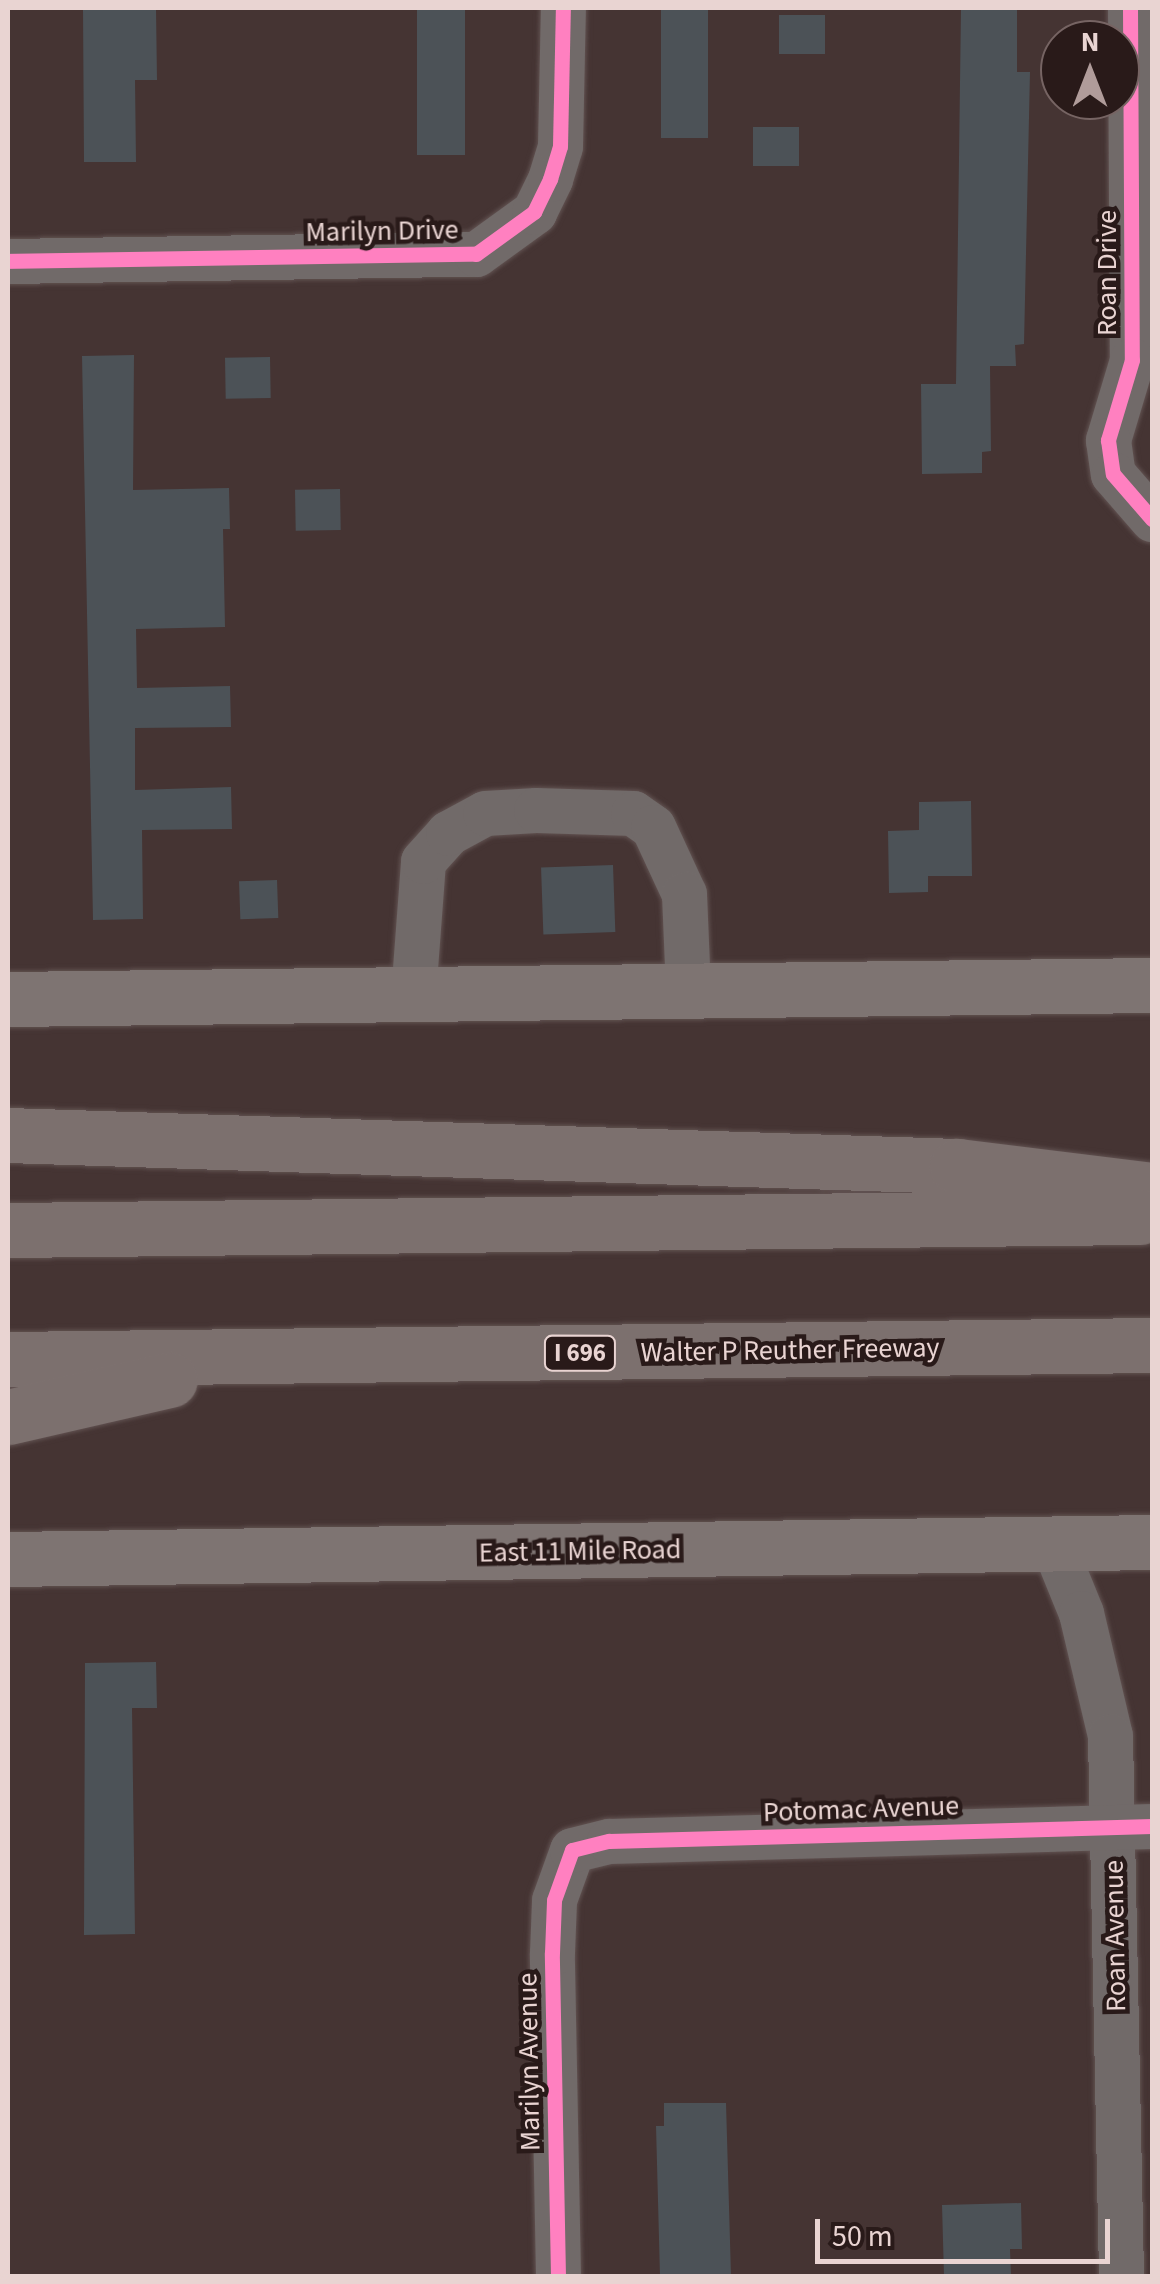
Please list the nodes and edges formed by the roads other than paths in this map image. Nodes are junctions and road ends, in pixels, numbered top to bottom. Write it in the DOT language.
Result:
graph roads {
  1 [pos="563,8"];
  2 [pos="1130,8"];
  3 [pos="8,262"];
  4 [pos="1152,519"];
  5 [pos="1152,985"];
  6 [pos="688,991"];
  7 [pos="413,994"];
  8 [pos="8,1000"];
  9 [pos="8,1135"];
  10 [pos="1152,1190"];
  11 [pos="1152,1217"];
  12 [pos="8,1230"];
  13 [pos="1152,1345"];
  14 [pos="272,1357"];
  15 [pos="8,1359"];
  16 [pos="8,1417"];
  17 [pos="1152,1542"];
  18 [pos="1053,1544"];
  19 [pos="8,1559"];
  20 [pos="1133,1827"];
  21 [pos="572,1850"];
  22 [pos="558,2276"];
  23 [pos="1121,2276"];
  1 -- 3 [label="street, Marilyn Drive"];
  2 -- 4 [label="street, Roan Drive"];
  5 -- 6 [label="main road"];
  6 -- 7 [label="main road"];
  6 -- 7 [label="street"];
  7 -- 8 [label="main road"];
  9 -- 10 [label="highway"];
  11 -- 12 [label="highway"];
  13 -- 14 [label="highway, Walter P Reuther Freeway / I 696"];
  14 -- 15 [label="highway, Walter P Reuther Freeway / I 696"];
  14 -- 16 [label="highway"];
  17 -- 18 [label="main road, East 11 Mile Road"];
  18 -- 19 [label="main road, East 11 Mile Road"];
  18 -- 20 [label="street, Roan Avenue"];
  20 -- 21 [label="street, Potomac Avenue"];
  20 -- 23 [label="street, Roan Avenue"];
  21 -- 22 [label="street, Marilyn Avenue"];
}
